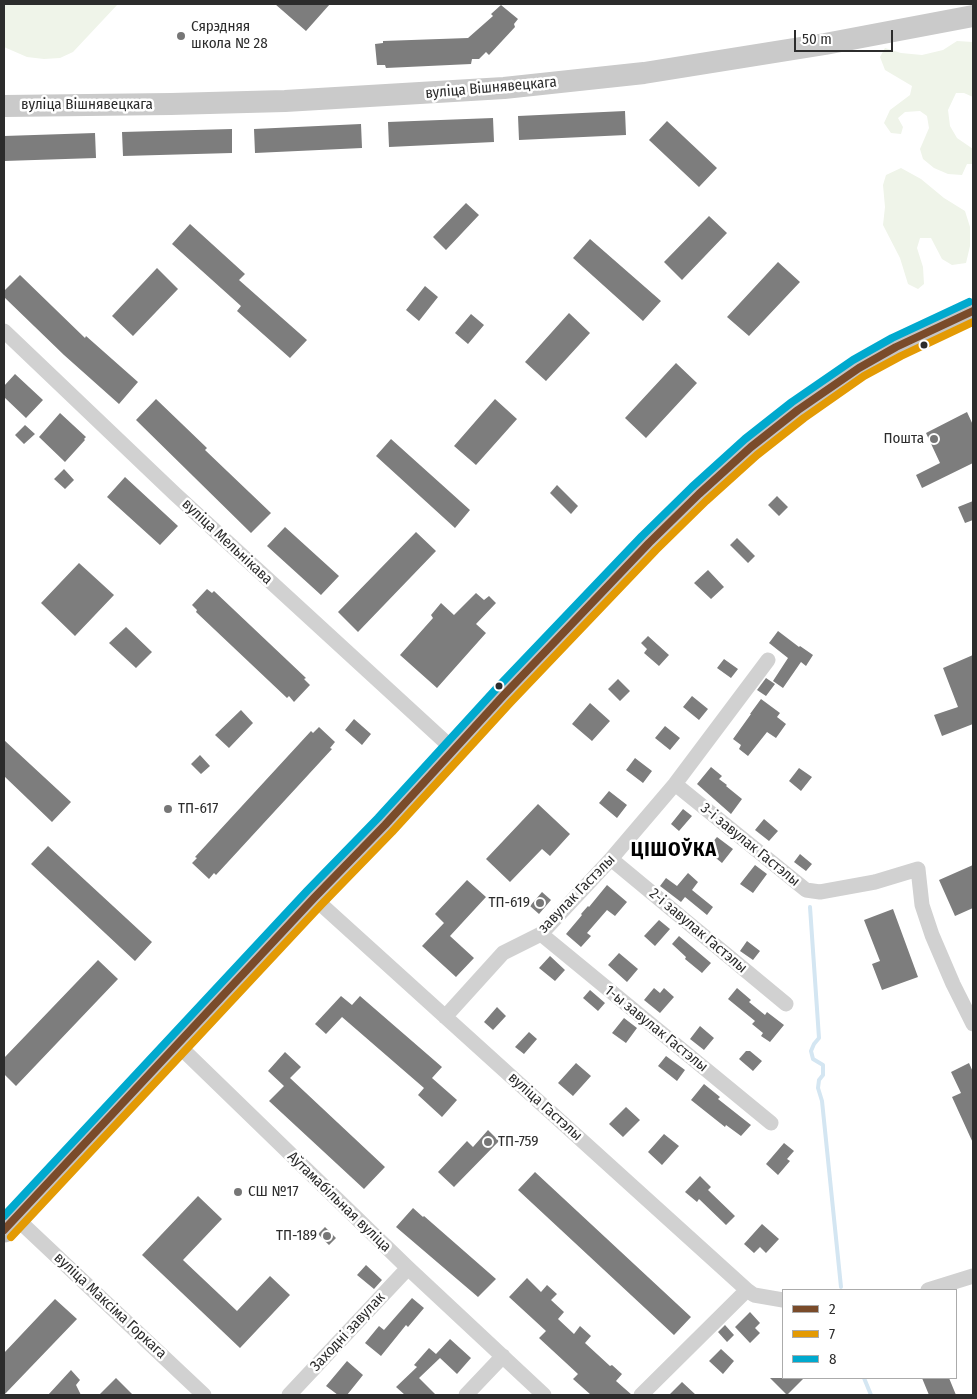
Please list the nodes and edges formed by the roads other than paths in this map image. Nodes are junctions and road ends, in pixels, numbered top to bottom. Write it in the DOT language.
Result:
graph roads {
  1 [pos="973,16"];
  2 [pos="4,106"];
  3 [pos="973,311"];
  4 [pos="4,331"];
  5 [pos="768,660"];
  6 [pos="454,750"];
  7 [pos="675,784"];
  8 [pos="611,859"];
  9 [pos="314,898"];
  10 [pos="541,934"];
  11 [pos="786,1004"];
  12 [pos="445,1017"];
  13 [pos="973,1024"];
  14 [pos="178,1045"];
  15 [pos="771,1123"];
  16 [pos="10,1224"];
  17 [pos="408,1268"];
  18 [pos="973,1276"];
  19 [pos="931,1289"];
  20 [pos="747,1290"];
  21 [pos="782,1300"];
  22 [pos="503,1356"];
  23 [pos="204,1395"];
  24 [pos="289,1395"];
  25 [pos="466,1395"];
  26 [pos="544,1395"];
  27 [pos="641,1395"];
  1 -- 2 [label="main road, вуліца Вішнявецкага"];
  3 -- 6 [label="main road"];
  4 -- 6 [label="street, вуліца Мельнікава"];
  5 -- 7 [label="street, завулак Гастэлы"];
  6 -- 9 [label="main road"];
  7 -- 8 [label="street, завулак Гастэлы"];
  7 -- 13 [label="street, 3-і завулак Гастэлы"];
  8 -- 10 [label="street, завулак Гастэлы"];
  8 -- 11 [label="street, 2-і завулак Гастэлы"];
  9 -- 12 [label="street, вуліца Гастэлы"];
  9 -- 14 [label="main road"];
  10 -- 12 [label="street, завулак Гастэлы"];
  10 -- 15 [label="street, 1-ы завулак Гастэлы"];
  12 -- 20 [label="street, вуліца Гастэлы"];
  14 -- 16 [label="main road"];
  14 -- 17 [label="street, Аўтамабільная вуліца"];
  16 -- 23 [label="street, вуліца Максіма Горкага"];
  17 -- 22 [label="street, Аўтамабільная вуліца"];
  17 -- 24 [label="street, Заходні завулак"];
  18 -- 19 [label="street"];
  20 -- 21 [label="street, вуліца Гастэлы"];
  20 -- 27 [label="street"];
  22 -- 25 [label="street"];
  22 -- 26 [label="street, Аўтамабільная вуліца"];
}
